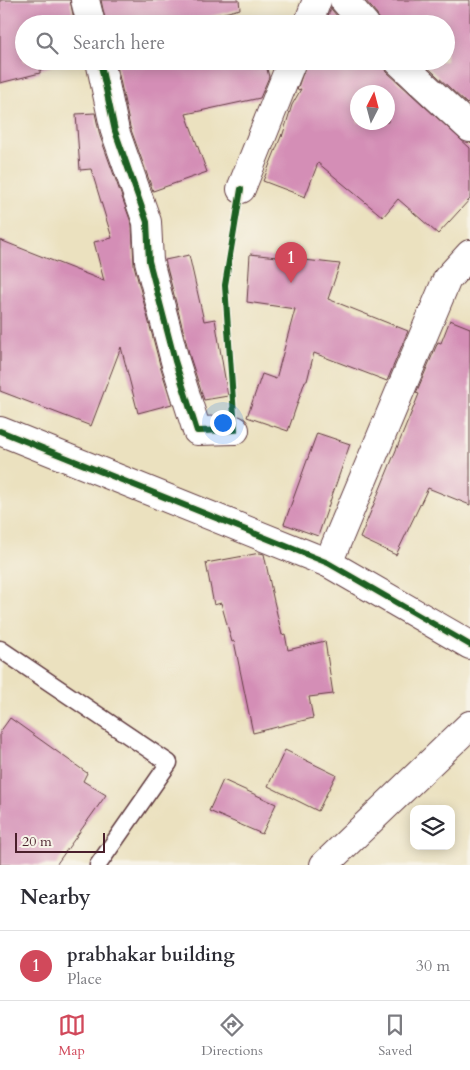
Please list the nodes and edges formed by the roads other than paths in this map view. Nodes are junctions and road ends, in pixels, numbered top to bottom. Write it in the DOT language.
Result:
graph roads {
  1 [pos="86,0"];
  2 [pos="317,0"];
  3 [pos="344,0"];
  4 [pos="89,15"];
  5 [pos="311,15"];
  6 [pos="357,15"];
  7 [pos="102,70"];
  8 [pos="288,70"];
  9 [pos="408,70"];
  10 [pos="470,128"];
  11 [pos="241,189"];
  12 [pos="470,254"];
  13 [pos="0,430"];
  14 [pos="235,430"];
  15 [pos="328,563"];
  16 [pos="470,645"];
  17 [pos="0,649"];
  18 [pos="470,726"];
  19 [pos="98,865"];
  20 [pos="324,865"];
  1 -- 4 [label="street"];
  2 -- 5 [label="street"];
  3 -- 6 [label="street"];
  7 -- 14 [label="street"];
  8 -- 11 [label="street"];
  9 -- 10 [label="street"];
  12 -- 15 [label="street"];
  13 -- 15 [label="street"];
  15 -- 16 [label="street"];
  17 -- 19 [label="lane"];
  18 -- 20 [label="street"];
}
